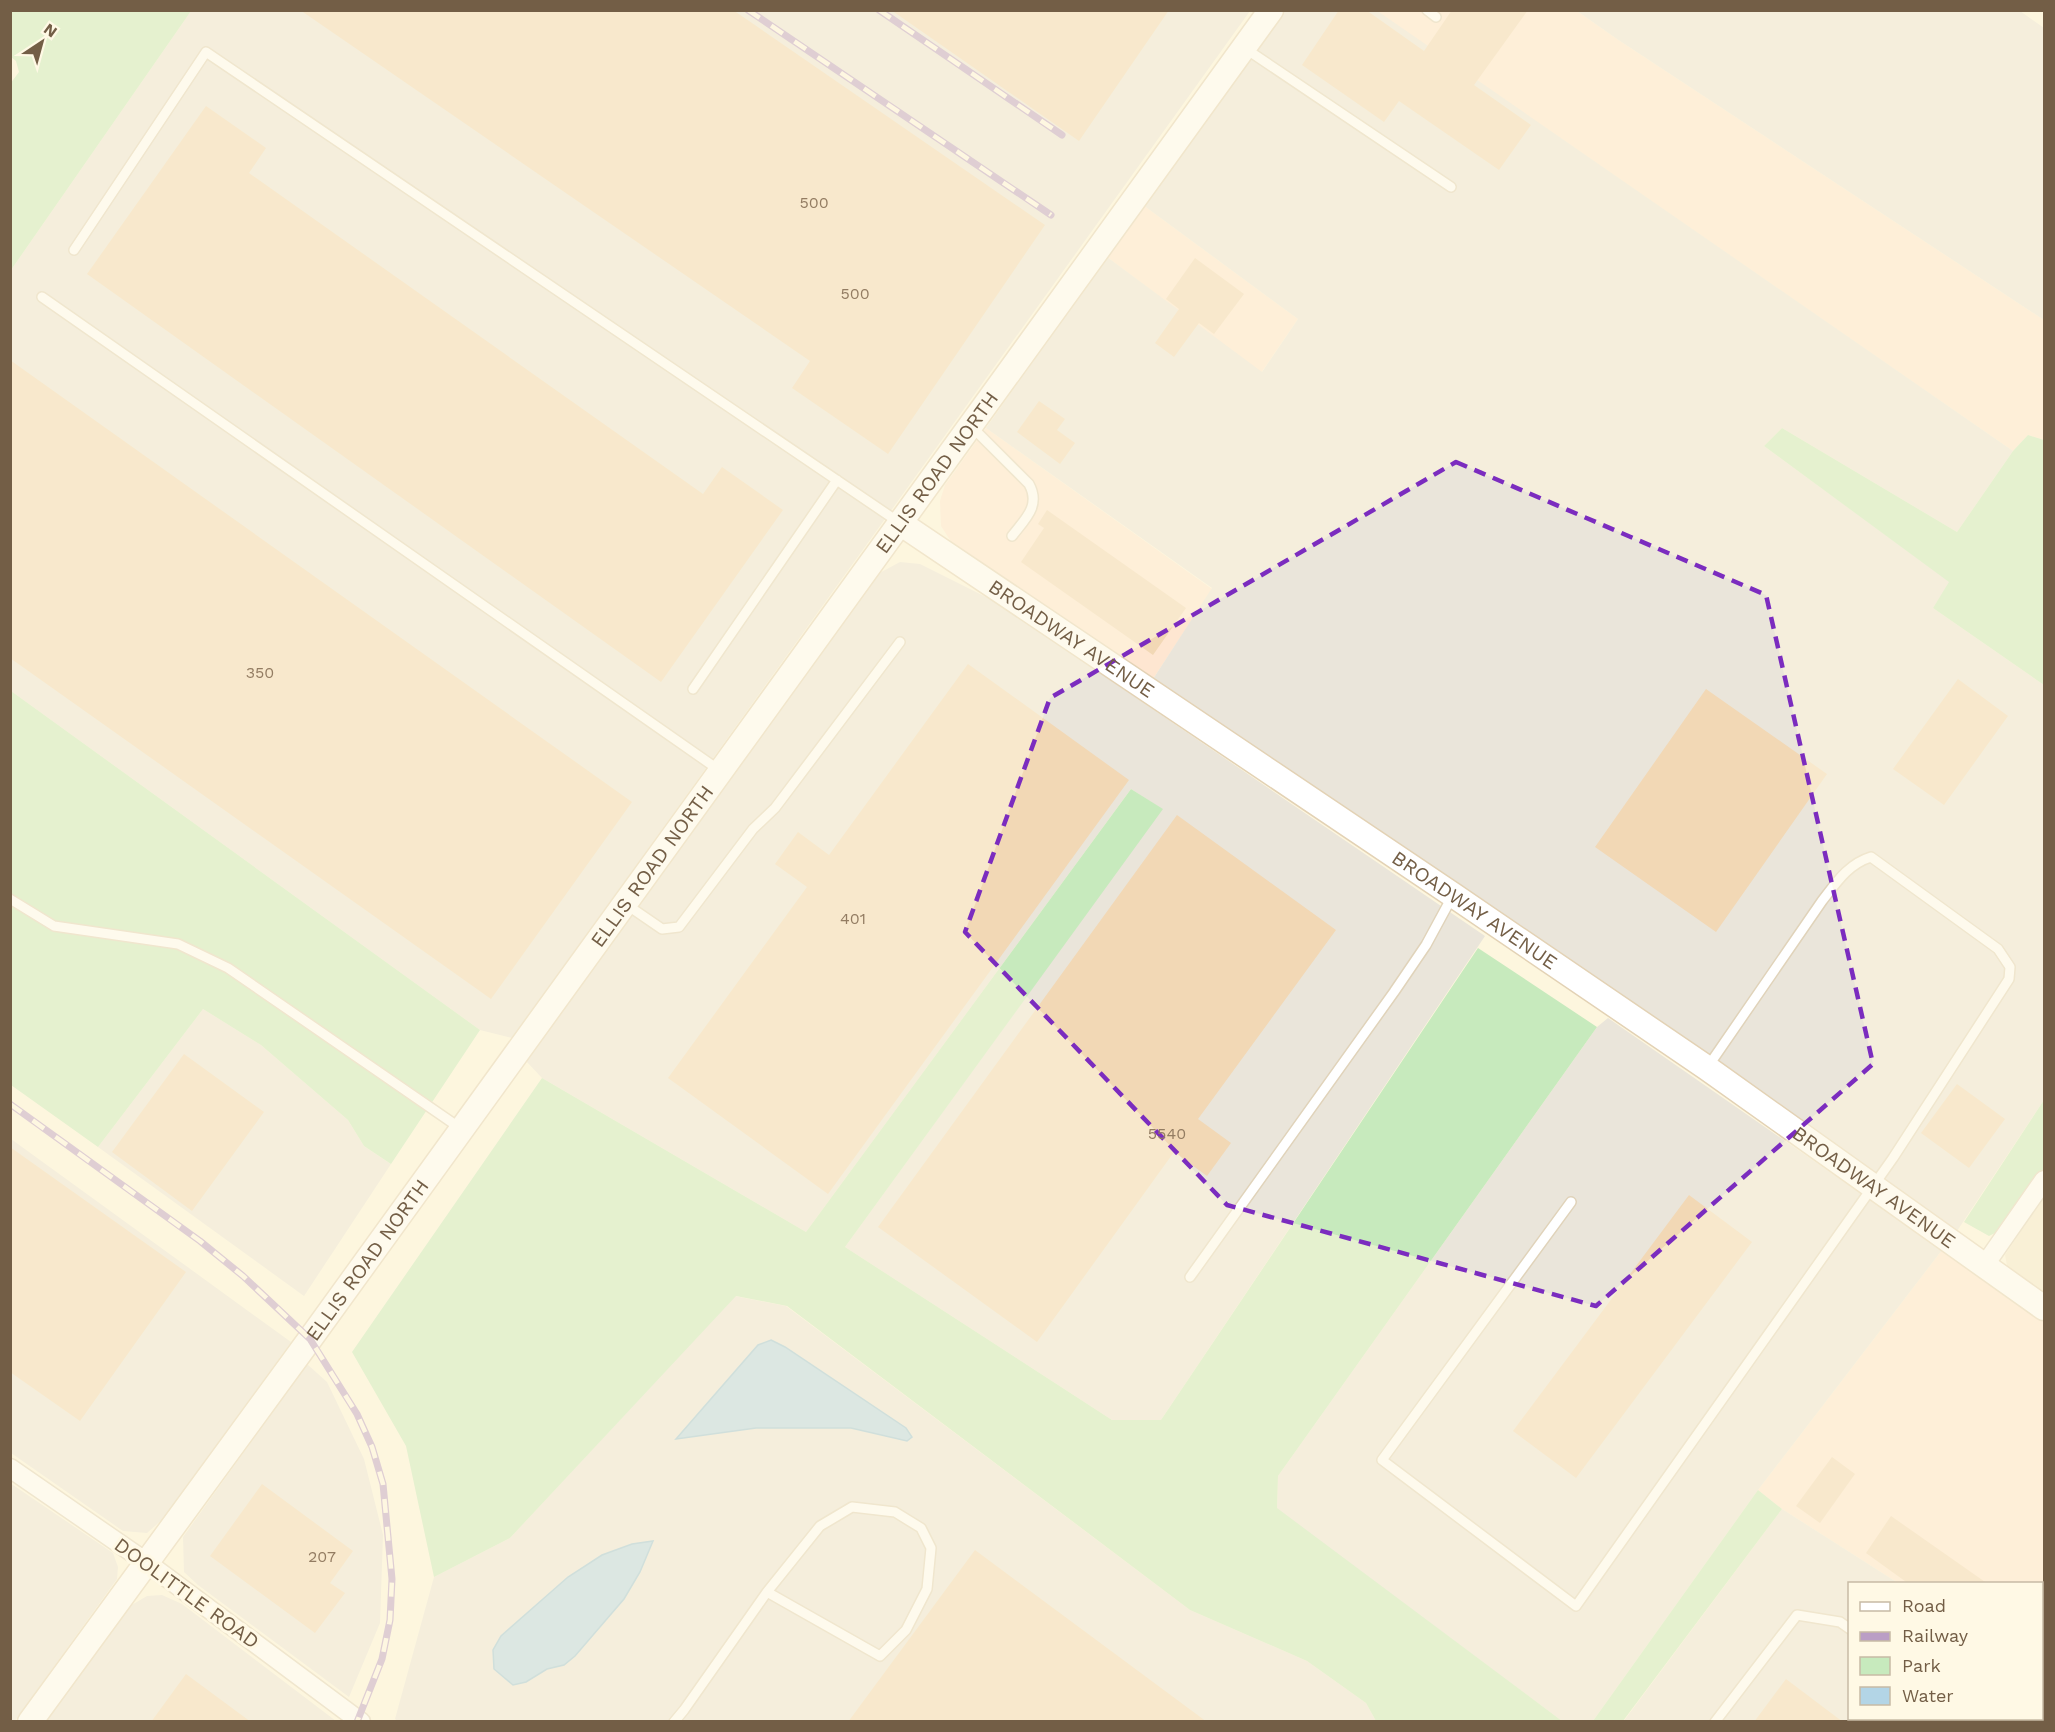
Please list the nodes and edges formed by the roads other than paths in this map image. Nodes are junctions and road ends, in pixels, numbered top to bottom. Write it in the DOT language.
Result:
graph roads {
  1 [pos="1270,10"];
  2 [pos="1427,10"];
  3 [pos="1436,17"];
  4 [pos="1244,48"];
  5 [pos="1451,187"];
  6 [pos="74,250"];
  7 [pos="42,297"];
  8 [pos="970,426"];
  9 [pos="837,480"];
  10 [pos="900,523"];
  11 [pos="1012,536"];
  12 [pos="900,642"];
  13 [pos="693,689"];
  14 [pos="720,771"];
  15 [pos="1453,895"];
  16 [pos="10,899"];
  17 [pos="625,903"];
  18 [pos="1707,1068"];
  19 [pos="462,1129"];
  20 [pos="2044,1180"];
  21 [pos="1872,1186"];
  22 [pos="1571,1202"];
  23 [pos="1984,1266"];
  24 [pos="1190,1277"];
  25 [pos="2044,1308"];
  26 [pos="10,1468"];
  27 [pos="146,1562"];
  28 [pos="767,1592"];
  29 [pos="1848,1628"];
  30 [pos="30,1722"];
  31 [pos="361,1722"];
  32 [pos="674,1722"];
  33 [pos="1715,1722"];
  1 -- 4 [label="street, ELLIS ROAD NORTH"];
  2 -- 3 [label="lane"];
  4 -- 5 [label="lane"];
  4 -- 8 [label="street, ELLIS ROAD NORTH"];
  6 -- 9 [label="lane"];
  7 -- 14 [label="lane"];
  8 -- 10 [label="street, ELLIS ROAD NORTH"];
  8 -- 11 [label="lane"];
  9 -- 10 [label="lane"];
  9 -- 13 [label="lane"];
  10 -- 14 [label="street, ELLIS ROAD NORTH"];
  10 -- 15 [label="street, BROADWAY AVENUE"];
  12 -- 17 [label="lane"];
  14 -- 17 [label="street, ELLIS ROAD NORTH"];
  15 -- 18 [label="street, BROADWAY AVENUE"];
  15 -- 24 [label="lane"];
  16 -- 19 [label="lane"];
  17 -- 19 [label="street, ELLIS ROAD NORTH"];
  18 -- 21 [label="street, BROADWAY AVENUE"];
  18 -- 21 [label="lane"];
  19 -- 27 [label="street, ELLIS ROAD NORTH"];
  20 -- 23 [label="street"];
  21 -- 22 [label="lane"];
  21 -- 23 [label="street, BROADWAY AVENUE"];
  23 -- 25 [label="street, BROADWAY AVENUE"];
  26 -- 27 [label="street, DOOLITTLE ROAD"];
  27 -- 30 [label="street, ELLIS ROAD NORTH"];
  27 -- 31 [label="street, DOOLITTLE ROAD"];
  28 -- 28 [label="lane"];
  28 -- 32 [label="lane"];
  29 -- 33 [label="lane"];
}
